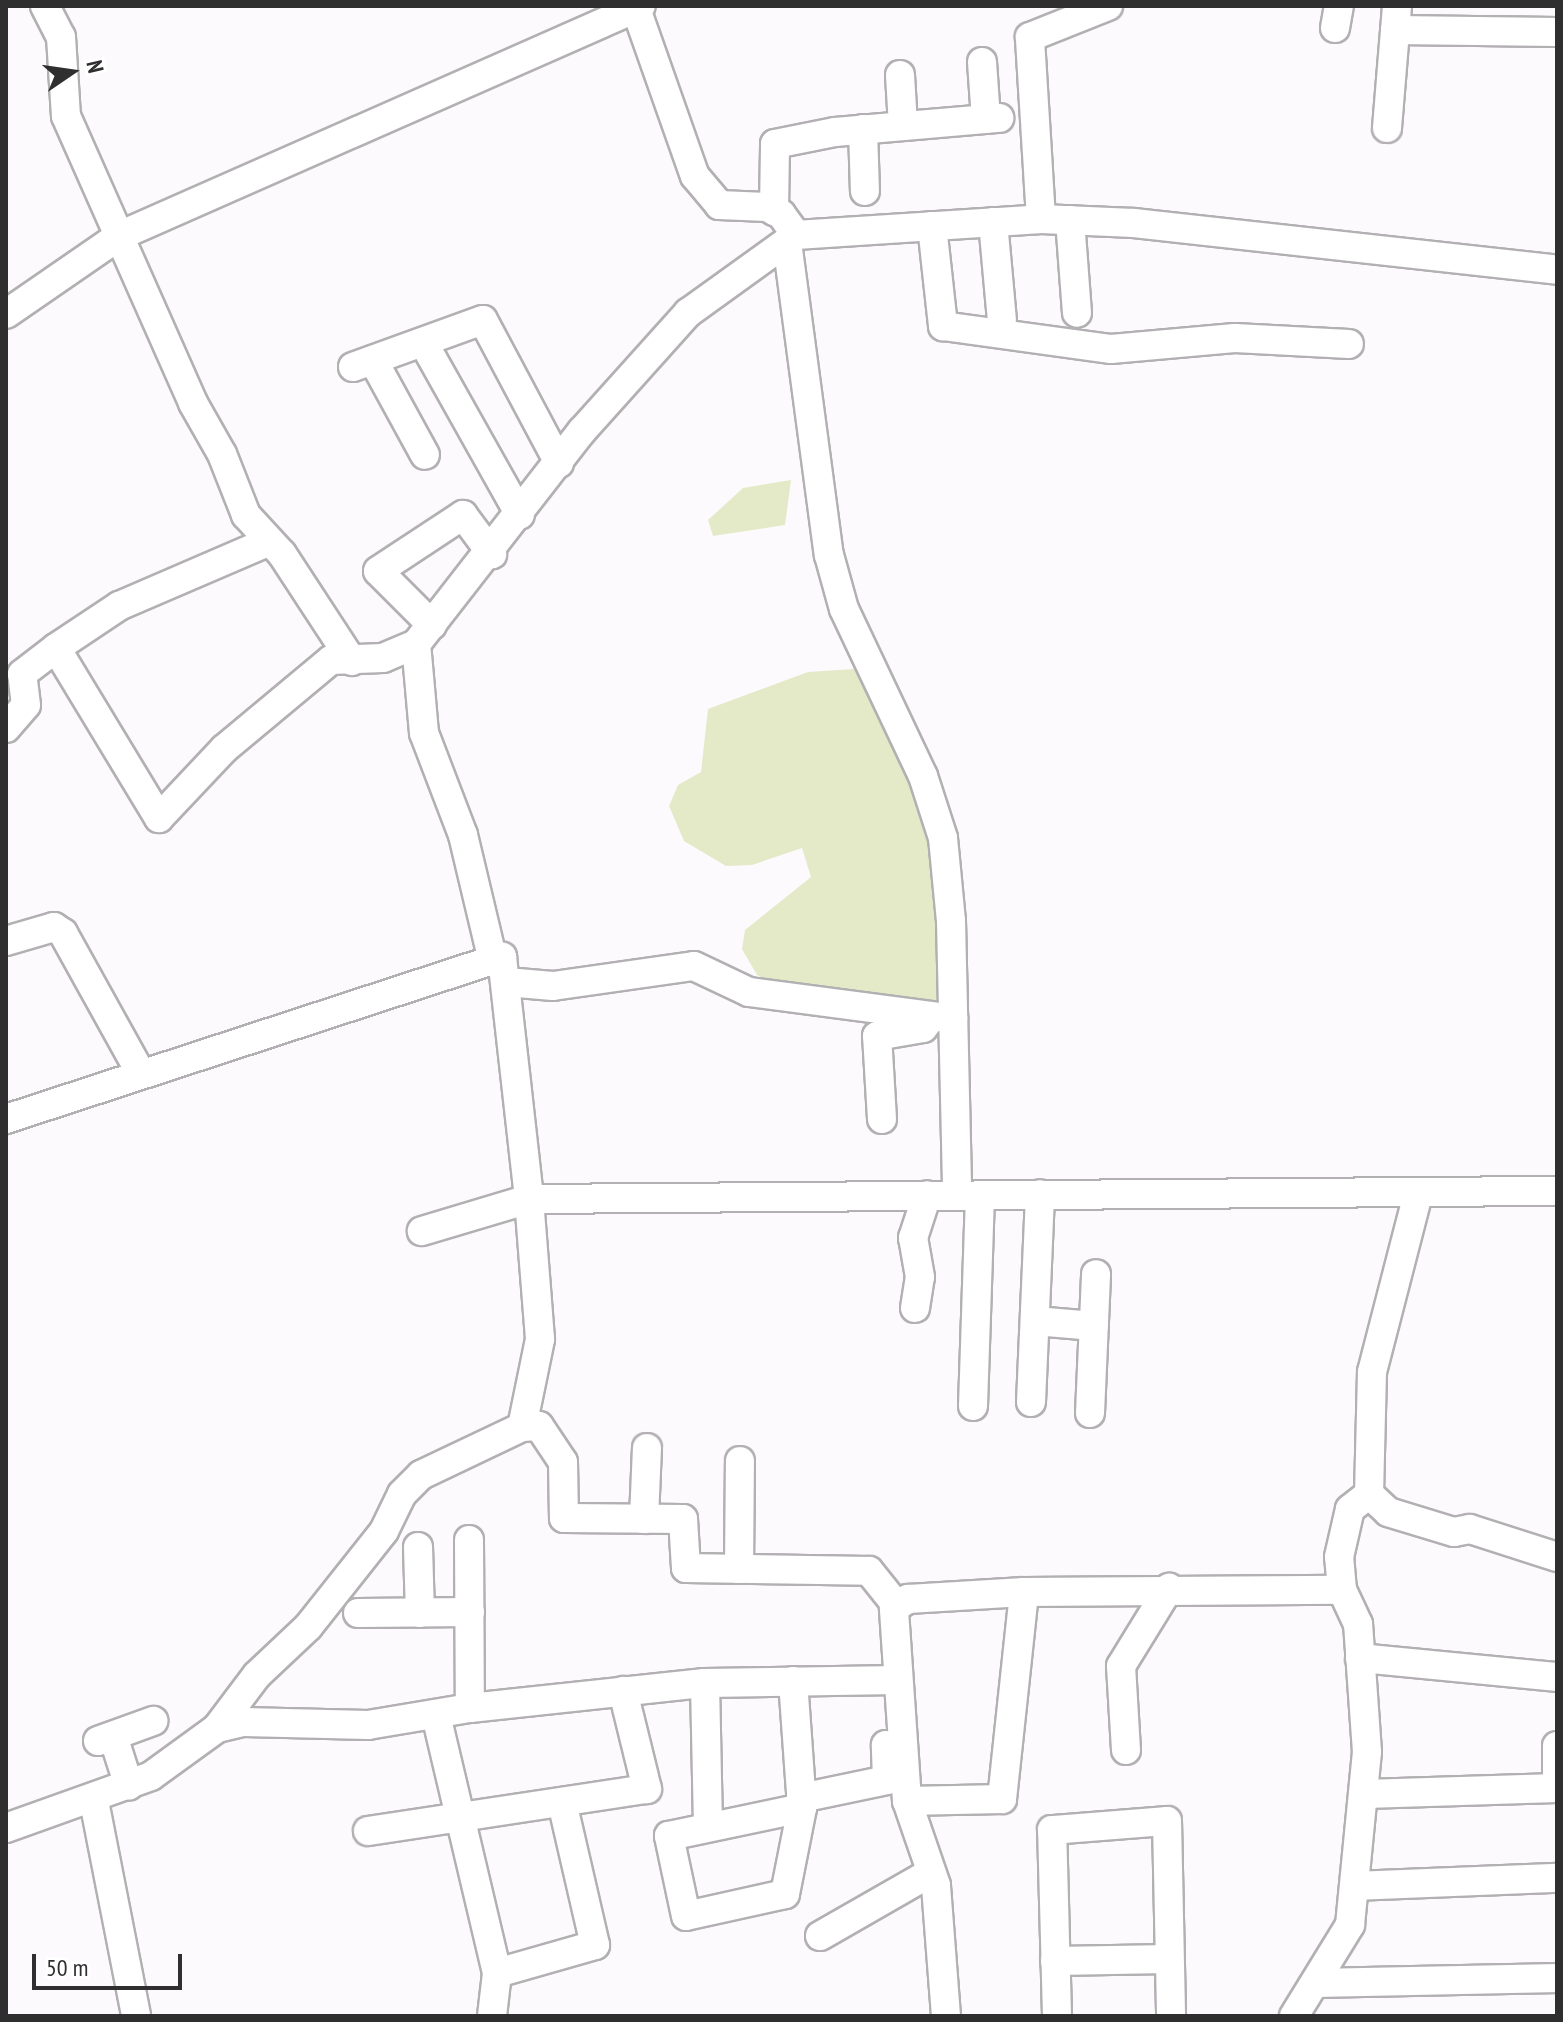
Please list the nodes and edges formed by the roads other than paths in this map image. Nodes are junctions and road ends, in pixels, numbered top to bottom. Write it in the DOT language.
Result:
graph roads {
  1 [pos="45,6"];
  2 [pos="1108,6"];
  3 [pos="637,7"];
  4 [pos="1396,18"];
  5 [pos="1557,32"];
  6 [pos="982,62"];
  7 [pos="900,75"];
  8 [pos="903,126"];
  9 [pos="1387,128"];
  10 [pos="863,129"];
  11 [pos="865,191"];
  12 [pos="774,211"];
  13 [pos="1041,219"];
  14 [pos="1070,220"];
  15 [pos="993,222"];
  16 [pos="932,226"];
  17 [pos="119,236"];
  18 [pos="792,238"];
  19 [pos="1557,270"];
  20 [pos="1077,313"];
  21 [pos="6,314"];
  22 [pos="1002,320"];
  23 [pos="423,342"];
  24 [pos="1349,344"];
  25 [pos="425,455"];
  26 [pos="559,463"];
  27 [pos="520,515"];
  28 [pos="270,541"];
  29 [pos="492,554"];
  30 [pos="424,635"];
  31 [pos="56,648"];
  32 [pos="352,661"];
  33 [pos="6,728"];
  34 [pos="6,941"];
  35 [pos="499,971"];
  36 [pos="943,1018"];
  37 [pos="141,1074"];
  38 [pos="6,1119"];
  39 [pos="882,1119"];
  40 [pos="1557,1191"];
  41 [pos="1040,1194"];
  42 [pos="1418,1194"];
  43 [pos="927,1195"];
  44 [pos="968,1195"];
  45 [pos="529,1199"];
  46 [pos="422,1231"];
  47 [pos="1096,1274"];
  48 [pos="915,1308"];
  49 [pos="1035,1321"];
  50 [pos="1094,1326"];
  51 [pos="1031,1402"];
  52 [pos="973,1406"];
  53 [pos="1090,1413"];
  54 [pos="522,1427"];
  55 [pos="647,1448"];
  56 [pos="740,1461"];
  57 [pos="1369,1494"];
  58 [pos="644,1519"];
  59 [pos="469,1540"];
  60 [pos="418,1547"];
  61 [pos="1557,1557"];
  62 [pos="739,1569"];
  63 [pos="1169,1588"];
  64 [pos="1342,1590"];
  65 [pos="1024,1592"];
  66 [pos="897,1606"];
  67 [pos="470,1612"];
  68 [pos="358,1613"];
  69 [pos="420,1613"];
  70 [pos="1360,1658"];
  71 [pos="1557,1677"];
  72 [pos="891,1680"];
  73 [pos="793,1681"];
  74 [pos="705,1683"];
  75 [pos="623,1691"];
  76 [pos="470,1708"];
  77 [pos="436,1715"];
  78 [pos="153,1721"];
  79 [pos="217,1728"];
  80 [pos="1557,1746"];
  81 [pos="1126,1750"];
  82 [pos="129,1786"];
  83 [pos="1557,1788"];
  84 [pos="1365,1794"];
  85 [pos="94,1801"];
  86 [pos="907,1801"];
  87 [pos="562,1802"];
  88 [pos="801,1803"];
  89 [pos="461,1817"];
  90 [pos="708,1824"];
  91 [pos="6,1828"];
  92 [pos="368,1831"];
  93 [pos="930,1873"];
  94 [pos="1557,1878"];
  95 [pos="1355,1886"];
  96 [pos="820,1936"];
  97 [pos="1169,1959"];
  98 [pos="1055,1961"];
  99 [pos="497,1973"];
  100 [pos="1557,1978"];
  101 [pos="1317,1983"];
  102 [pos="136,2016"];
  103 [pos="492,2016"];
  104 [pos="946,2016"];
  105 [pos="1057,2016"];
  106 [pos="1171,2016"];
  107 [pos="1294,2016"];
  1 -- 17 [label="street"];
  2 -- 13 [label="street"];
  3 -- 12 [label="street"];
  3 -- 17 [label="street"];
  4 -- 5 [label="street"];
  4 -- 9 [label="street"];
  6 -- 8 [label="street"];
  7 -- 8 [label="street"];
  8 -- 10 [label="street"];
  10 -- 11 [label="street"];
  10 -- 12 [label="street"];
  12 -- 18 [label="street"];
  13 -- 14 [label="street"];
  13 -- 15 [label="street"];
  14 -- 19 [label="street"];
  14 -- 20 [label="street"];
  15 -- 16 [label="street"];
  15 -- 22 [label="street"];
  16 -- 18 [label="street"];
  16 -- 24 [label="street"];
  17 -- 21 [label="street"];
  17 -- 28 [label="street"];
  18 -- 26 [label="street"];
  18 -- 36 [label="street"];
  23 -- 25 [label="street"];
  23 -- 26 [label="street"];
  23 -- 27 [label="street"];
  26 -- 27 [label="street"];
  27 -- 29 [label="street"];
  28 -- 31 [label="street"];
  28 -- 32 [label="street"];
  29 -- 30 [label="street"];
  29 -- 30 [label="street"];
  30 -- 32 [label="street"];
  30 -- 35 [label="street"];
  31 -- 32 [label="street"];
  31 -- 33 [label="street"];
  34 -- 37 [label="street"];
  35 -- 36 [label="street"];
  35 -- 37 [label="street"];
  35 -- 45 [label="street"];
  36 -- 39 [label="street"];
  36 -- 44 [label="street"];
  37 -- 38 [label="street"];
  40 -- 42 [label="street"];
  41 -- 42 [label="street"];
  41 -- 44 [label="street"];
  41 -- 49 [label="street"];
  42 -- 57 [label="street"];
  43 -- 44 [label="street"];
  43 -- 45 [label="street"];
  43 -- 48 [label="street"];
  44 -- 52 [label="street"];
  45 -- 46 [label="street"];
  45 -- 54 [label="street"];
  47 -- 50 [label="street"];
  49 -- 50 [label="street"];
  49 -- 51 [label="street"];
  50 -- 53 [label="street"];
  54 -- 58 [label="street"];
  54 -- 79 [label="street"];
  55 -- 58 [label="street"];
  56 -- 62 [label="street"];
  57 -- 61 [label="street"];
  57 -- 64 [label="street"];
  58 -- 62 [label="street"];
  59 -- 67 [label="street"];
  60 -- 69 [label="street"];
  62 -- 66 [label="street"];
  63 -- 64 [label="street"];
  63 -- 65 [label="street"];
  63 -- 81 [label="street"];
  64 -- 70 [label="street"];
  65 -- 66 [label="street"];
  65 -- 86 [label="street"];
  66 -- 72 [label="street"];
  67 -- 69 [label="street"];
  67 -- 76 [label="street"];
  68 -- 69 [label="street"];
  70 -- 71 [label="street"];
  70 -- 84 [label="street"];
  72 -- 73 [label="street"];
  72 -- 86 [label="street"];
  72 -- 88 [label="street"];
  73 -- 74 [label="street"];
  73 -- 88 [label="street"];
  74 -- 75 [label="street"];
  74 -- 90 [label="street"];
  75 -- 76 [label="street"];
  75 -- 87 [label="street"];
  76 -- 77 [label="street"];
  77 -- 79 [label="street"];
  77 -- 89 [label="street"];
  78 -- 82 [label="street"];
  79 -- 82 [label="street"];
  80 -- 83 [label="street"];
  82 -- 85 [label="street"];
  83 -- 84 [label="street"];
  84 -- 95 [label="street"];
  85 -- 91 [label="street"];
  85 -- 102 [label="street"];
  86 -- 93 [label="street"];
  87 -- 89 [label="street"];
  87 -- 99 [label="street"];
  88 -- 90 [label="street"];
  88 -- 90 [label="street"];
  89 -- 92 [label="street"];
  89 -- 99 [label="street"];
  93 -- 96 [label="street"];
  93 -- 104 [label="street"];
  94 -- 95 [label="street"];
  95 -- 101 [label="street"];
  97 -- 98 [label="street"];
  97 -- 98 [label="street"];
  97 -- 106 [label="street"];
  98 -- 105 [label="street"];
  99 -- 103 [label="street"];
  100 -- 101 [label="street"];
  101 -- 107 [label="street"];
}
